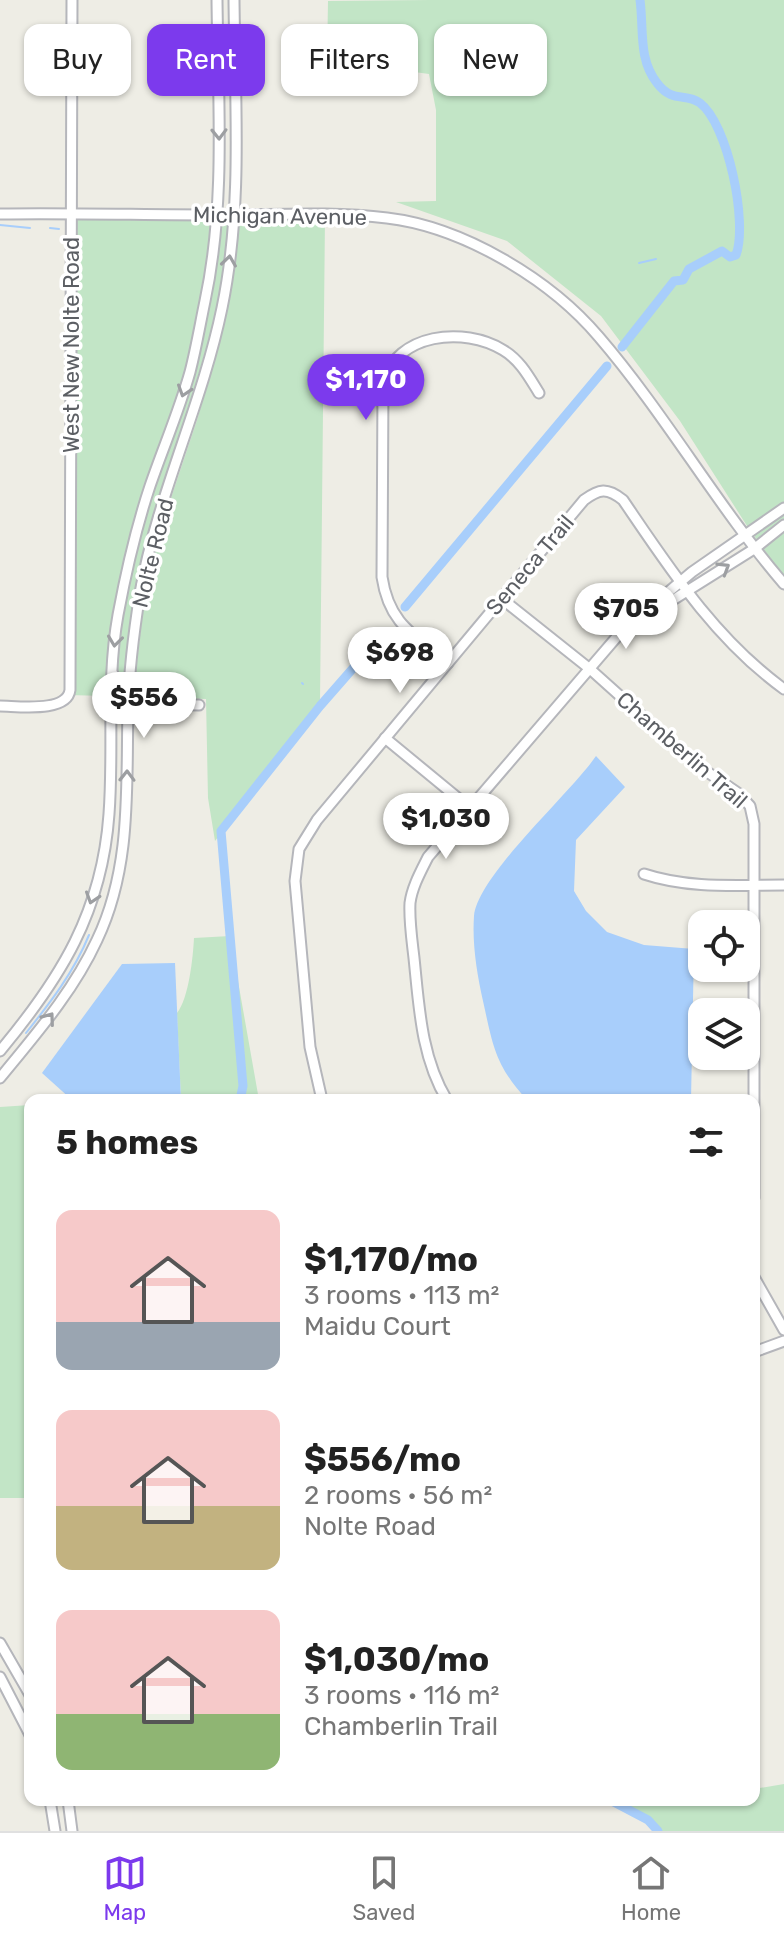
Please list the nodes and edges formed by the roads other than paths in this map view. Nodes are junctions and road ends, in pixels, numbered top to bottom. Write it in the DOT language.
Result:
graph roads {
  1 [pos="72,0"];
  2 [pos="217,0"];
  3 [pos="234,0"];
  4 [pos="0,214"];
  5 [pos="71,214"];
  6 [pos="216,215"];
  7 [pos="236,215"];
  8 [pos="539,393"];
  9 [pos="784,508"];
  10 [pos="784,525"];
  11 [pos="743,536"];
  12 [pos="754,549"];
  13 [pos="679,583"];
  14 [pos="784,584"];
  15 [pos="686,592"];
  16 [pos="502,599"];
  17 [pos="644,614"];
  18 [pos="448,663"];
  19 [pos="590,669"];
  20 [pos="112,670"];
  21 [pos="784,689"];
  22 [pos="128,704"];
  23 [pos="199,705"];
  24 [pos="0,706"];
  25 [pos="385,738"];
  26 [pos="470,808"];
  27 [pos="644,874"];
  28 [pos="754,885"];
  29 [pos="784,885"];
  30 [pos="0,1051"];
  31 [pos="0,1078"];
  32 [pos="321,1094"];
  33 [pos="444,1094"];
  34 [pos="754,1094"];
  35 [pos="760,1288"];
  36 [pos="784,1330"];
  37 [pos="784,1341"];
  38 [pos="760,1350"];
  39 [pos="0,1644"];
  40 [pos="0,1674"];
  41 [pos="20,1678"];
  42 [pos="24,1685"];
  43 [pos="24,1723"];
  44 [pos="51,1806"];
  45 [pos="69,1806"];
  46 [pos="55,1831"];
  47 [pos="72,1831"];
  1 -- 5 [label="street, West New Nolte Road"];
  2 -- 6 [label="street, Nolte Road, one-way"];
  3 -- 7 [label="street, Nolte Road"];
  4 -- 5 [label="street, Michigan Avenue"];
  5 -- 6 [label="street, Michigan Avenue"];
  5 -- 24 [label="street, West New Nolte Road"];
  6 -- 7 [label="street, Michigan Avenue"];
  6 -- 20 [label="street, Nolte Road, one-way"];
  7 -- 11 [label="street, Michigan Avenue"];
  22 -- 7 [label="street, Nolte Road, one-way"];
  8 -- 18 [label="street"];
  9 -- 11 [label="street"];
  10 -- 12 [label="street"];
  11 -- 12 [label="street, Michigan Avenue"];
  11 -- 13 [label="street"];
  12 -- 14 [label="street, Michigan Avenue"];
  15 -- 12 [label="street, one-way"];
  13 -- 15 [label="street, Seneca Trail"];
  13 -- 16 [label="street, Seneca Trail"];
  13 -- 17 [label="street"];
  15 -- 17 [label="street"];
  15 -- 21 [label="street, Seneca Trail"];
  16 -- 18 [label="street, Seneca Trail"];
  16 -- 19 [label="street, Chamberlin Trail"];
  17 -- 19 [label="street"];
  18 -- 25 [label="street, Seneca Trail"];
  19 -- 26 [label="street"];
  19 -- 28 [label="street, Chamberlin Trail"];
  20 -- 22 [label="street"];
  20 -- 30 [label="street, Nolte Road, one-way"];
  22 -- 23 [label="street"];
  31 -- 22 [label="street, Nolte Road, one-way"];
  25 -- 26 [label="street"];
  25 -- 32 [label="street, Seneca Trail"];
  26 -- 33 [label="street"];
  27 -- 28 [label="street"];
  28 -- 29 [label="street"];
  28 -- 34 [label="street, Chamberlin Trail"];
  35 -- 36 [label="street"];
  37 -- 38 [label="street"];
  39 -- 41 [label="street"];
  40 -- 41 [label="street"];
  40 -- 43 [label="street"];
  41 -- 42 [label="street"];
  44 -- 46 [label="street"];
  45 -- 47 [label="street"];
}
